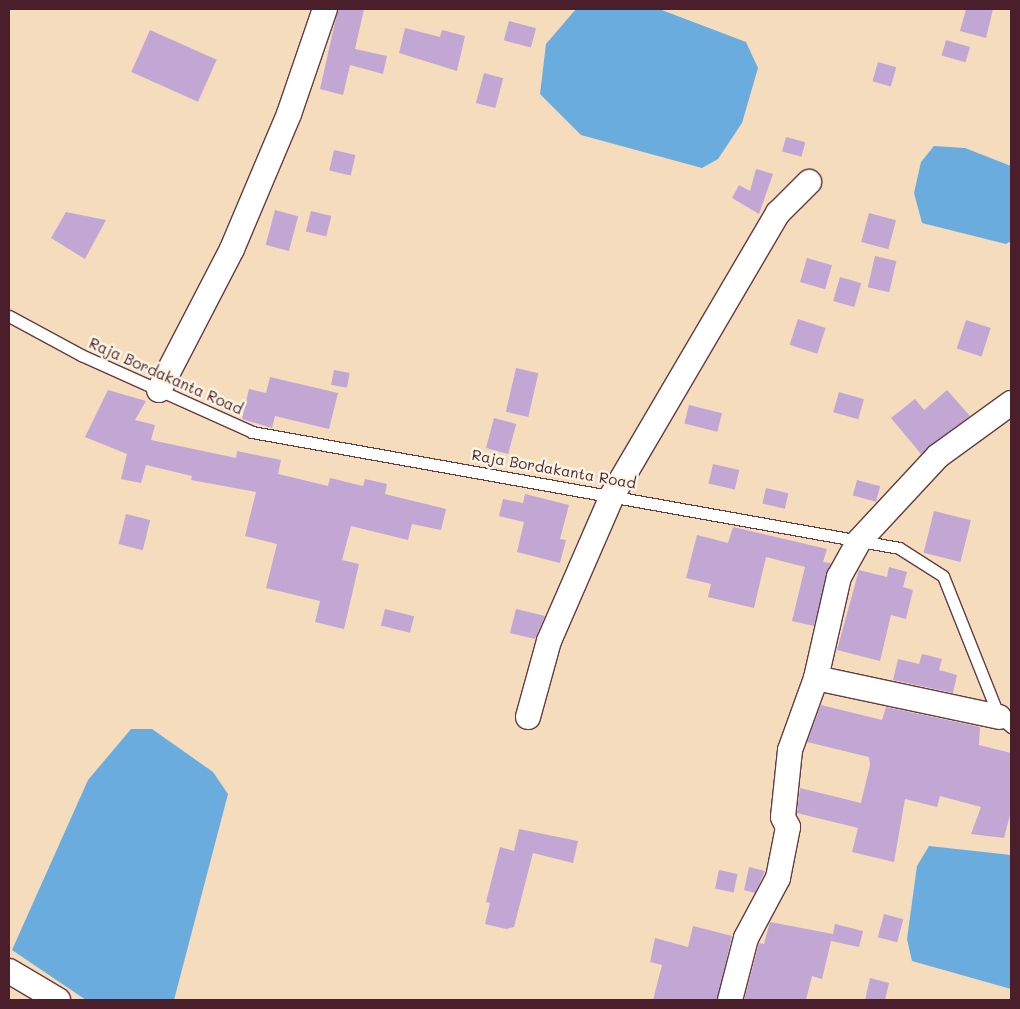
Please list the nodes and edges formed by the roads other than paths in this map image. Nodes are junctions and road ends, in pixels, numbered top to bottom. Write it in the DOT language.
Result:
graph roads {
  1 [pos="325,9"];
  2 [pos="810,182"];
  3 [pos="9,316"];
  4 [pos="159,390"];
  5 [pos="1011,403"];
  6 [pos="613,494"];
  7 [pos="860,541"];
  8 [pos="816,678"];
  9 [pos="528,717"];
  10 [pos="1005,722"];
  11 [pos="9,971"];
  12 [pos="58,1000"];
  13 [pos="730,1000"];
  1 -- 4 [label="street"];
  2 -- 6 [label="street"];
  3 -- 4 [label="lane, Raja Bordakanta Road"];
  4 -- 6 [label="lane, Raja Bordakanta Road"];
  5 -- 7 [label="street"];
  6 -- 7 [label="lane, Raja Bordakanta Road"];
  6 -- 9 [label="street"];
  7 -- 8 [label="street"];
  7 -- 10 [label="lane, Raja Bordakanta Road"];
  8 -- 10 [label="street"];
  8 -- 13 [label="street"];
  11 -- 12 [label="street"];
}
